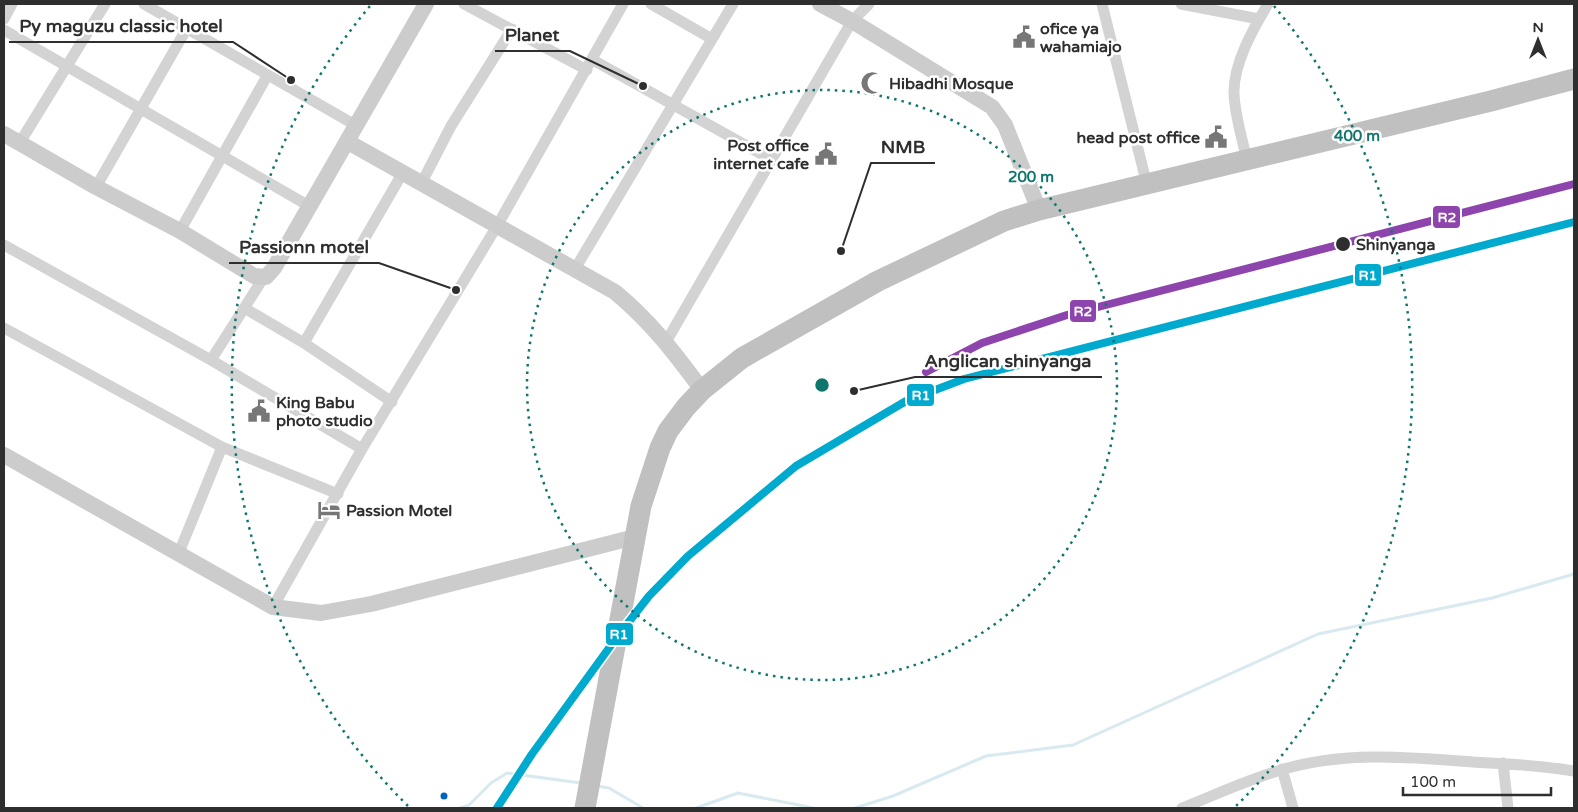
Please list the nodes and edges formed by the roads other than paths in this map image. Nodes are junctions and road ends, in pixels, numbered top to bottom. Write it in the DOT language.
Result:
graph roads {
  1 [pos="12,4"];
  2 [pos="105,4"];
  3 [pos="144,4"];
  4 [pos="426,4"];
  5 [pos="464,4"];
  6 [pos="623,4"];
  7 [pos="652,4"];
  8 [pos="733,4"];
  9 [pos="820,4"];
  10 [pos="870,4"];
  11 [pos="1102,4"];
  12 [pos="1181,4"];
  13 [pos="1268,4"];
  14 [pos="4,19"];
  15 [pos="1259,19"];
  16 [pos="852,21"];
  17 [pos="187,28"];
  18 [pos="512,29"];
  19 [pos="4,30"];
  20 [pos="712,39"];
  21 [pos="593,60"];
  22 [pos="68,67"];
  23 [pos="587,70"];
  24 [pos="267,76"];
  25 [pos="1574,79"];
  26 [pos="673,103"];
  27 [pos="141,108"];
  28 [pos="356,126"];
  29 [pos="4,134"];
  30 [pos="348,142"];
  31 [pos="19,144"];
  32 [pos="222,154"];
  33 [pos="772,160"];
  34 [pos="1247,160"];
  35 [pos="402,174"];
  36 [pos="421,184"];
  37 [pos="1147,185"];
  38 [pos="96,187"];
  39 [pos="309,206"];
  40 [pos="1039,210"];
  41 [pos="497,226"];
  42 [pos="180,231"];
  43 [pos="4,246"];
  44 [pos="575,269"];
  45 [pos="264,277"];
  46 [pos="246,309"];
  47 [pos="4,328"];
  48 [pos="304,342"];
  49 [pos="666,342"];
  50 [pos="211,360"];
  51 [pos="702,390"];
  52 [pos="392,402"];
  53 [pos="222,447"];
  54 [pos="362,449"];
  55 [pos="4,455"];
  56 [pos="338,494"];
  57 [pos="635,537"];
  58 [pos="178,555"];
  59 [pos="273,607"];
  60 [pos="1502,763"];
  61 [pos="1282,769"];
  62 [pos="1574,771"];
  63 [pos="585,808"];
  64 [pos="1182,808"];
  65 [pos="1293,808"];
  66 [pos="1508,808"];
  1 -- 14 [label="street"];
  2 -- 22 [label="street"];
  3 -- 17 [label="street"];
  4 -- 28 [label="street"];
  5 -- 18 [label="street"];
  6 -- 21 [label="street"];
  7 -- 20 [label="street"];
  8 -- 20 [label="street"];
  9 -- 16 [label="street"];
  10 -- 16 [label="street"];
  11 -- 37 [label="street"];
  12 -- 15 [label="street"];
  13 -- 15 [label="street"];
  15 -- 34 [label="street"];
  16 -- 33 [label="street"];
  16 -- 40 [label="street"];
  17 -- 24 [label="street"];
  17 -- 27 [label="street"];
  18 -- 23 [label="street"];
  18 -- 36 [label="street"];
  19 -- 22 [label="street"];
  20 -- 26 [label="street"];
  21 -- 23 [label="street"];
  21 -- 26 [label="street"];
  22 -- 27 [label="street"];
  22 -- 31 [label="street"];
  23 -- 41 [label="street"];
  24 -- 28 [label="street"];
  24 -- 32 [label="street"];
  25 -- 34 [label="highway"];
  26 -- 33 [label="street"];
  26 -- 44 [label="street"];
  27 -- 32 [label="street"];
  27 -- 38 [label="street"];
  28 -- 30 [label="street"];
  29 -- 31 [label="street"];
  30 -- 35 [label="street"];
  30 -- 39 [label="street"];
  31 -- 38 [label="street"];
  32 -- 39 [label="street"];
  32 -- 42 [label="street"];
  33 -- 49 [label="street"];
  34 -- 37 [label="highway"];
  35 -- 36 [label="street"];
  35 -- 48 [label="street"];
  36 -- 41 [label="street"];
  37 -- 40 [label="highway"];
  38 -- 42 [label="street"];
  39 -- 45 [label="street"];
  40 -- 51 [label="highway"];
  41 -- 44 [label="street"];
  41 -- 52 [label="street"];
  42 -- 45 [label="street"];
  43 -- 50 [label="street"];
  44 -- 49 [label="street"];
  45 -- 46 [label="street"];
  46 -- 48 [label="street"];
  46 -- 50 [label="street"];
  47 -- 53 [label="street"];
  48 -- 52 [label="street"];
  49 -- 51 [label="street"];
  50 -- 54 [label="street"];
  51 -- 57 [label="highway"];
  52 -- 54 [label="street"];
  53 -- 56 [label="street"];
  53 -- 58 [label="street"];
  54 -- 56 [label="street"];
  55 -- 58 [label="street"];
  56 -- 59 [label="street"];
  57 -- 59 [label="street"];
  57 -- 63 [label="highway"];
  58 -- 59 [label="street"];
  60 -- 61 [label="street"];
  60 -- 62 [label="street"];
  60 -- 66 [label="street"];
  61 -- 64 [label="street"];
  61 -- 65 [label="street"];
}
